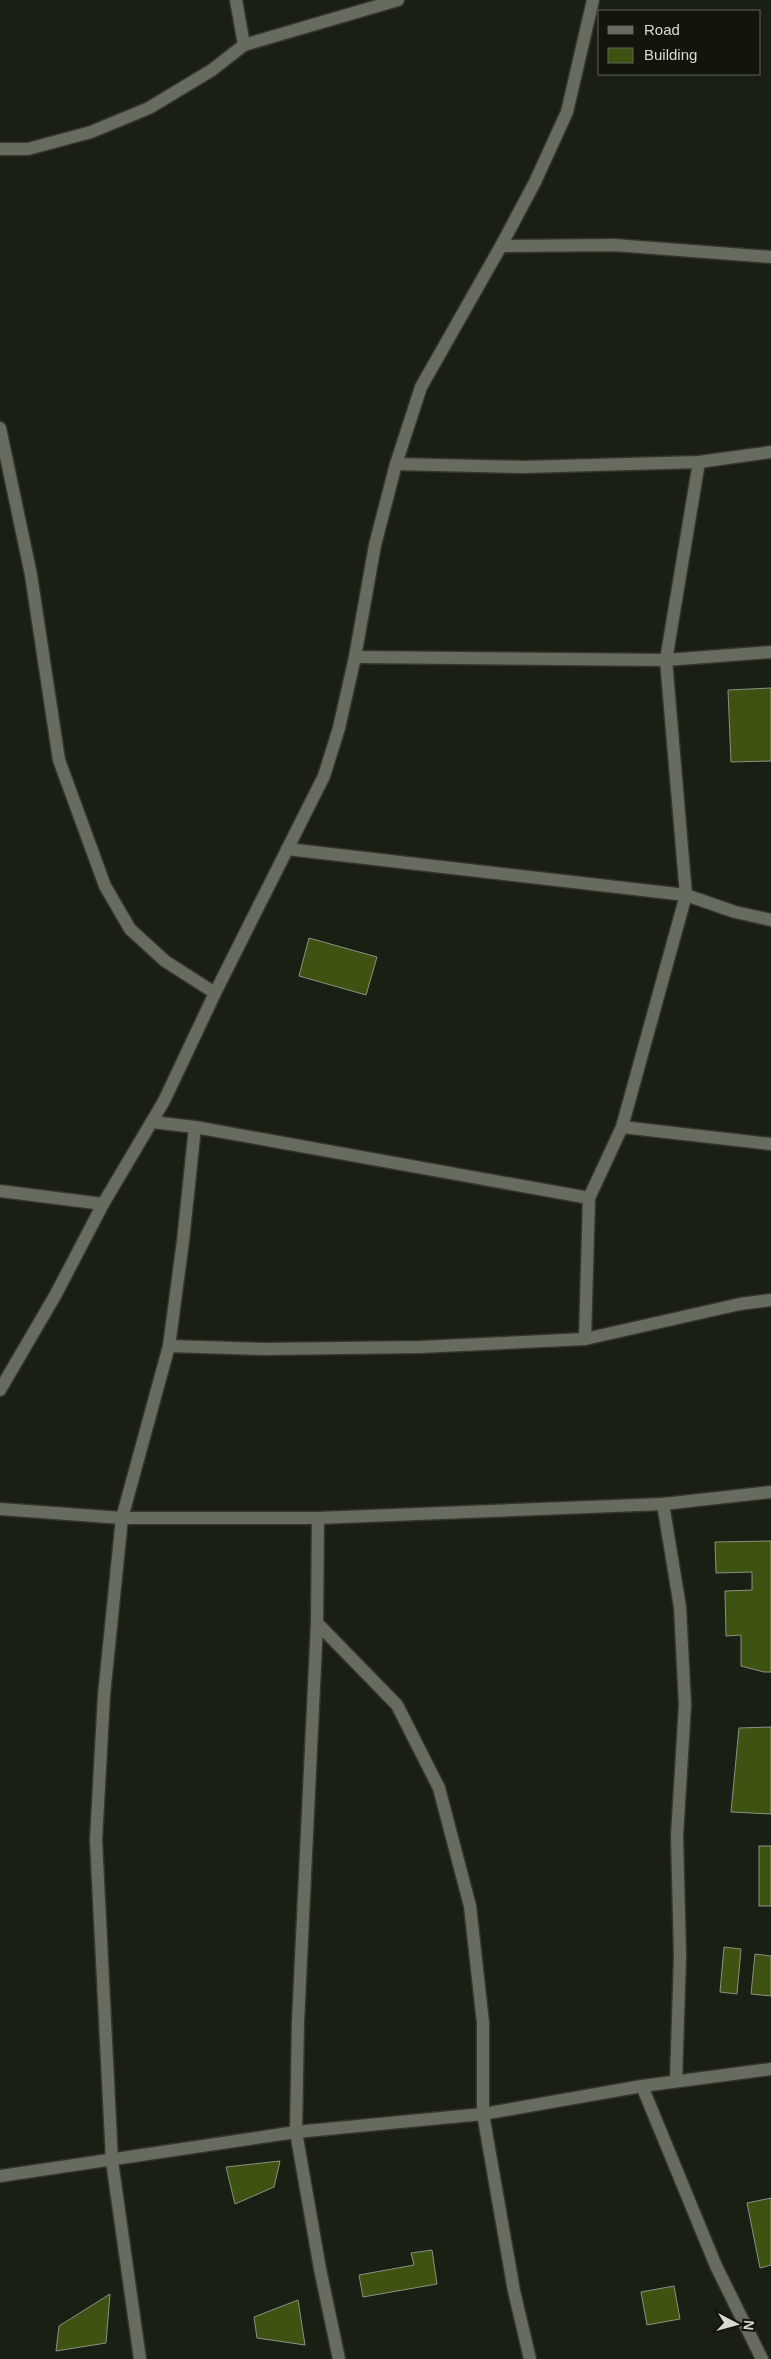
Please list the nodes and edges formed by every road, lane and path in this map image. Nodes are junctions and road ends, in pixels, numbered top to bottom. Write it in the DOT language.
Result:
graph roads {
  1 [pos="236,0"];
  2 [pos="398,0"];
  3 [pos="593,0"];
  4 [pos="244,45"];
  5 [pos="0,149"];
  6 [pos="501,246"];
  7 [pos="771,257"];
  8 [pos="0,428"];
  9 [pos="771,452"];
  10 [pos="699,462"];
  11 [pos="396,464"];
  12 [pos="771,652"];
  13 [pos="355,657"];
  14 [pos="666,660"];
  15 [pos="288,849"];
  16 [pos="686,895"];
  17 [pos="771,920"];
  18 [pos="215,993"];
  19 [pos="152,1122"];
  20 [pos="195,1127"];
  21 [pos="622,1127"];
  22 [pos="771,1144"];
  23 [pos="0,1190"];
  24 [pos="588,1198"];
  25 [pos="103,1204"];
  26 [pos="771,1300"];
  27 [pos="584,1339"];
  28 [pos="169,1346"];
  29 [pos="0,1390"];
  30 [pos="771,1492"];
  31 [pos="663,1504"];
  32 [pos="0,1509"];
  33 [pos="122,1518"];
  34 [pos="318,1518"];
  35 [pos="317,1623"];
  36 [pos="771,2069"];
  37 [pos="676,2081"];
  38 [pos="642,2086"];
  39 [pos="483,2114"];
  40 [pos="296,2132"];
  41 [pos="112,2161"];
  42 [pos="0,2176"];
  43 [pos="140,2359"];
  44 [pos="339,2359"];
  45 [pos="530,2359"];
  46 [pos="762,2359"];
  1 -- 4 [label="street"];
  2 -- 4 [label="street"];
  3 -- 6 [label="street"];
  4 -- 5 [label="street"];
  6 -- 7 [label="street"];
  6 -- 11 [label="street"];
  8 -- 18 [label="street"];
  9 -- 10 [label="street"];
  10 -- 11 [label="street"];
  10 -- 14 [label="street"];
  11 -- 13 [label="street"];
  12 -- 14 [label="street"];
  13 -- 14 [label="street"];
  13 -- 15 [label="street"];
  14 -- 16 [label="street"];
  15 -- 16 [label="street"];
  15 -- 18 [label="street"];
  16 -- 17 [label="street"];
  16 -- 21 [label="street"];
  18 -- 19 [label="street"];
  19 -- 20 [label="street"];
  19 -- 25 [label="street"];
  20 -- 24 [label="street"];
  20 -- 28 [label="street"];
  21 -- 22 [label="street"];
  21 -- 24 [label="street"];
  23 -- 25 [label="street"];
  24 -- 27 [label="street"];
  25 -- 29 [label="street"];
  26 -- 27 [label="street"];
  27 -- 28 [label="street"];
  28 -- 33 [label="street"];
  30 -- 31 [label="street"];
  31 -- 34 [label="street"];
  31 -- 37 [label="street"];
  32 -- 33 [label="street"];
  33 -- 34 [label="street"];
  33 -- 41 [label="street"];
  34 -- 35 [label="street"];
  35 -- 39 [label="street"];
  35 -- 40 [label="street"];
  36 -- 37 [label="street"];
  37 -- 38 [label="street"];
  38 -- 39 [label="street"];
  38 -- 46 [label="street"];
  39 -- 40 [label="street"];
  39 -- 45 [label="street"];
  40 -- 41 [label="street"];
  40 -- 44 [label="street"];
  41 -- 42 [label="street"];
  41 -- 43 [label="street"];
}
